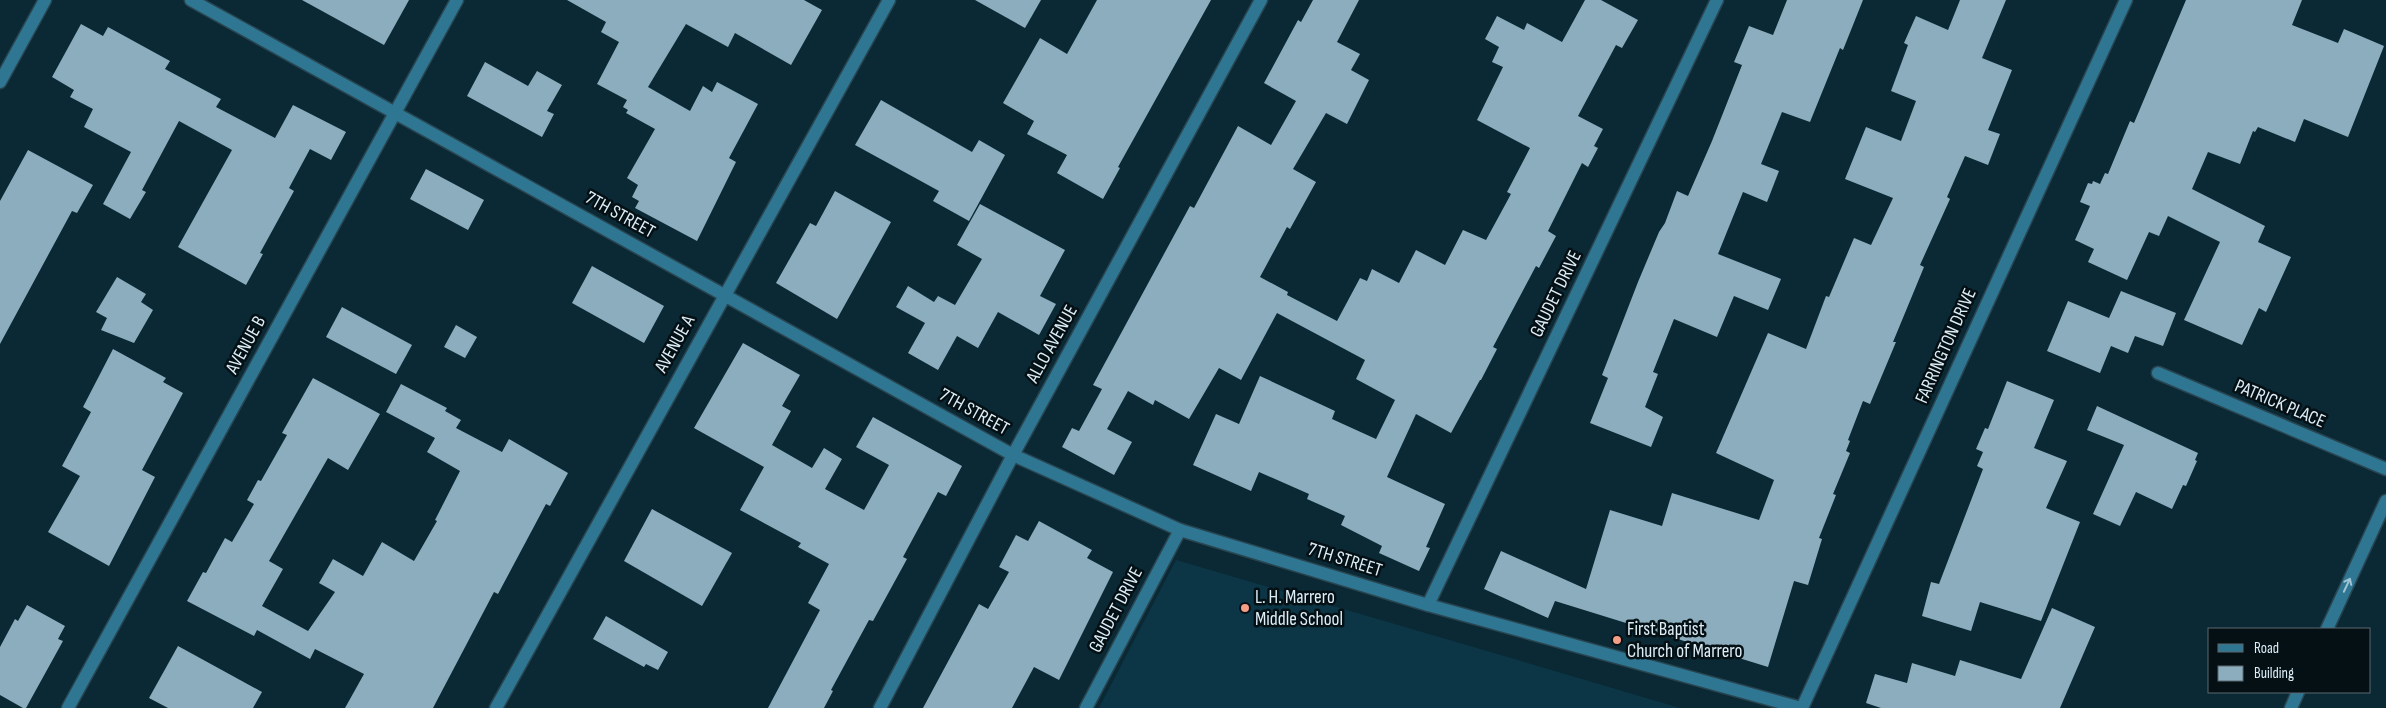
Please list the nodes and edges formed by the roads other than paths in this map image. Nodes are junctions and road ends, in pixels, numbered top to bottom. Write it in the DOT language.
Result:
graph roads {
  1 [pos="44,0"];
  2 [pos="191,0"];
  3 [pos="457,0"];
  4 [pos="889,0"];
  5 [pos="1261,0"];
  6 [pos="1717,0"];
  7 [pos="2126,0"];
  8 [pos="0,82"];
  9 [pos="396,112"];
  10 [pos="724,294"];
  11 [pos="2158,373"];
  12 [pos="1013,455"];
  13 [pos="2386,469"];
  14 [pos="2386,501"];
  15 [pos="1180,530"];
  16 [pos="1428,605"];
  17 [pos="2327,628"];
  18 [pos="2298,693"];
  19 [pos="68,708"];
  20 [pos="496,708"];
  21 [pos="880,708"];
  22 [pos="1086,708"];
  23 [pos="1801,708"];
  24 [pos="2291,708"];
  1 -- 8 [label="street"];
  2 -- 9 [label="street, 7TH STREET"];
  3 -- 9 [label="street, AVENUE B"];
  4 -- 10 [label="street, AVENUE A"];
  5 -- 12 [label="street, ALLO AVENUE"];
  6 -- 16 [label="street, GAUDET DRIVE"];
  7 -- 23 [label="street, FARRINGTON DRIVE"];
  9 -- 10 [label="street, 7TH STREET"];
  9 -- 19 [label="street, AVENUE B"];
  10 -- 12 [label="street, 7TH STREET"];
  10 -- 20 [label="street, AVENUE A"];
  11 -- 13 [label="street, PATRICK PLACE"];
  12 -- 15 [label="street, 7TH STREET"];
  12 -- 21 [label="street, ALLO AVENUE"];
  17 -- 14 [label="street, one-way"];
  15 -- 16 [label="street, 7TH STREET"];
  15 -- 22 [label="street, GAUDET DRIVE"];
  16 -- 23 [label="street, 7TH STREET"];
  18 -- 24 [label="street"];
}
